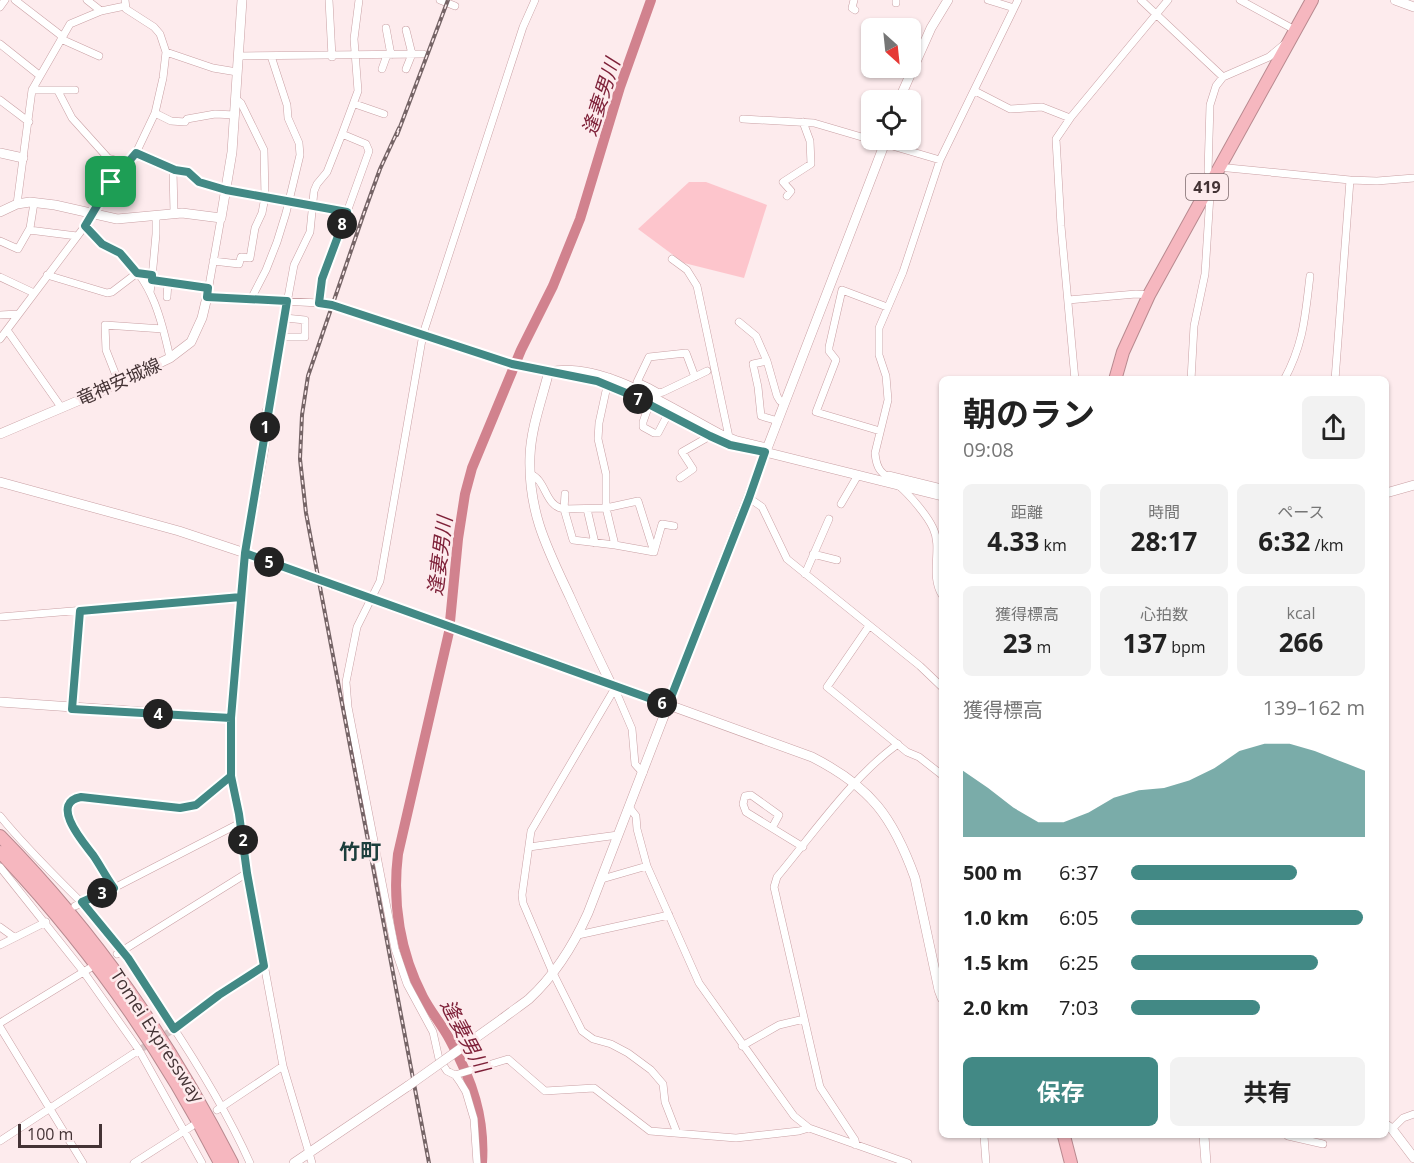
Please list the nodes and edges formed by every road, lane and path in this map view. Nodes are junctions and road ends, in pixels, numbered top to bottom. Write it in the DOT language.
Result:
graph roads {
  1 [pos="5,0"];
  2 [pos="15,0"];
  3 [pos="87,0"];
  4 [pos="242,0"];
  5 [pos="329,0"];
  6 [pos="359,0"];
  7 [pos="440,0"];
  8 [pos="535,0"];
  9 [pos="854,0"];
  10 [pos="948,0"];
  11 [pos="988,0"];
  12 [pos="1018,0"];
  13 [pos="1142,0"];
  14 [pos="1168,0"];
  15 [pos="1240,0"];
  16 [pos="1312,0"];
  17 [pos="1395,0"];
  18 [pos="125,3"];
  19 [pos="455,6"];
  20 [pos="0,7"];
  21 [pos="1414,7"];
  22 [pos="1014,8"];
  23 [pos="855,10"];
  24 [pos="101,11"];
  25 [pos="1158,15"];
  26 [pos="386,28"];
  27 [pos="406,30"];
  28 [pos="1292,35"];
  29 [pos="62,38"];
  30 [pos="0,44"];
  31 [pos="166,52"];
  32 [pos="412,54"];
  33 [pos="423,54"];
  34 [pos="356,55"];
  35 [pos="389,55"];
  36 [pos="99,56"];
  37 [pos="238,56"];
  38 [pos="271,57"];
  39 [pos="332,57"];
  40 [pos="382,69"];
  41 [pos="406,69"];
  42 [pos="237,72"];
  43 [pos="39,75"];
  44 [pos="1223,77"];
  45 [pos="32,90"];
  46 [pos="75,90"];
  47 [pos="903,90"];
  48 [pos="58,91"];
  49 [pos="975,91"];
  50 [pos="236,99"];
  51 [pos="0,100"];
  52 [pos="354,104"];
  53 [pos="155,113"];
  54 [pos="384,114"];
  55 [pos="235,115"];
  56 [pos="1070,118"];
  57 [pos="743,119"];
  58 [pos="29,122"];
  59 [pos="803,122"];
  60 [pos="342,134"];
  61 [pos="861,136"];
  62 [pos="882,150"];
  63 [pos="909,150"];
  64 [pos="0,153"];
  65 [pos="136,153"];
  66 [pos="23,158"];
  67 [pos="940,160"];
  68 [pos="126,163"];
  69 [pos="1218,167"];
  70 [pos="173,170"];
  71 [pos="1414,178"];
  72 [pos="1350,180"];
  73 [pos="1209,183"];
  74 [pos="226,190"];
  75 [pos="787,196"];
  76 [pos="265,197"];
  77 [pos="289,201"];
  78 [pos="34,203"];
  79 [pos="17,204"];
  80 [pos="311,204"];
  81 [pos="0,212"];
  82 [pos="347,212"];
  83 [pos="92,213"];
  84 [pos="174,213"];
  85 [pos="156,215"];
  86 [pos="221,218"];
  87 [pos="85,226"];
  88 [pos="29,230"];
  89 [pos="77,236"];
  90 [pos="0,242"];
  91 [pos="672,259"];
  92 [pos="213,261"];
  93 [pos="137,273"];
  94 [pos="47,275"];
  95 [pos="1310,276"];
  96 [pos="0,277"];
  97 [pos="152,277"];
  98 [pos="168,282"];
  99 [pos="208,292"];
  100 [pos="34,293"];
  101 [pos="150,294"];
  102 [pos="1149,295"];
  103 [pos="167,297"];
  104 [pos="251,299"];
  105 [pos="1068,300"];
  106 [pos="287,301"];
  107 [pos="319,303"];
  108 [pos="887,307"];
  109 [pos="18,314"];
  110 [pos="0,315"];
  111 [pos="285,318"];
  112 [pos="739,322"];
  113 [pos="164,329"];
  114 [pos="7,330"];
  115 [pos="423,334"];
  116 [pos="281,338"];
  117 [pos="0,339"];
  118 [pos="170,358"];
  119 [pos="767,361"];
  120 [pos="549,371"];
  121 [pos="707,371"];
  122 [pos="1076,376"];
  123 [pos="1116,376"];
  124 [pos="1191,376"];
  125 [pos="1286,376"];
  126 [pos="1335,376"];
  127 [pos="609,377"];
  128 [pos="695,377"];
  129 [pos="119,383"];
  130 [pos="608,385"];
  131 [pos="649,392"];
  132 [pos="785,402"];
  133 [pos="649,405"];
  134 [pos="61,407"];
  135 [pos="267,411"];
  136 [pos="669,414"];
  137 [pos="778,421"];
  138 [pos="880,431"];
  139 [pos="0,434"];
  140 [pos="710,436"];
  141 [pos="729,437"];
  142 [pos="766,449"];
  143 [pos="530,474"];
  144 [pos="858,475"];
  145 [pos="882,475"];
  146 [pos="680,478"];
  147 [pos="0,482"];
  148 [pos="898,485"];
  149 [pos="1414,485"];
  150 [pos="939,488"];
  151 [pos="1389,492"];
  152 [pos="565,494"];
  153 [pos="939,495"];
  154 [pos="749,498"];
  155 [pos="842,504"];
  156 [pos="606,508"];
  157 [pos="564,509"];
  158 [pos="587,509"];
  159 [pos="829,519"];
  160 [pos="674,526"];
  161 [pos="595,543"];
  162 [pos="615,545"];
  163 [pos="654,552"];
  164 [pos="245,553"];
  165 [pos="813,554"];
  166 [pos="837,560"];
  167 [pos="805,574"];
  168 [pos="939,588"];
  169 [pos="241,597"];
  170 [pos="372,598"];
  171 [pos="80,611"];
  172 [pos="0,617"];
  173 [pos="869,626"];
  174 [pos="939,684"];
  175 [pos="613,686"];
  176 [pos="0,702"];
  177 [pos="668,705"];
  178 [pos="72,709"];
  179 [pos="231,718"];
  180 [pos="898,744"];
  181 [pos="643,773"];
  182 [pos="939,773"];
  183 [pos="231,776"];
  184 [pos="856,783"];
  185 [pos="629,807"];
  186 [pos="0,816"];
  187 [pos="240,818"];
  188 [pos="625,820"];
  189 [pos="772,828"];
  190 [pos="637,829"];
  191 [pos="618,835"];
  192 [pos="0,836"];
  193 [pos="529,847"];
  194 [pos="802,847"];
  195 [pos="0,852"];
  196 [pos="647,866"];
  197 [pos="0,867"];
  198 [pos="247,873"];
  199 [pos="602,879"];
  200 [pos="114,888"];
  201 [pos="78,904"];
  202 [pos="669,915"];
  203 [pos="45,922"];
  204 [pos="0,927"];
  205 [pos="578,934"];
  206 [pos="14,937"];
  207 [pos="0,945"];
  208 [pos="120,953"];
  209 [pos="264,966"];
  210 [pos="87,970"];
  211 [pos="552,971"];
  212 [pos="939,985"];
  213 [pos="804,1019"];
  214 [pos="0,1025"];
  215 [pos="172,1030"];
  216 [pos="742,1046"];
  217 [pos="139,1050"];
  218 [pos="283,1066"];
  219 [pos="458,1074"];
  220 [pos="49,1108"];
  221 [pos="220,1108"];
  222 [pos="1414,1114"];
  223 [pos="1389,1127"];
  224 [pos="188,1128"];
  225 [pos="809,1128"];
  226 [pos="677,1133"];
  227 [pos="984,1138"];
  228 [pos="1065,1138"];
  229 [pos="1204,1138"];
  230 [pos="1297,1138"];
  231 [pos="0,1141"];
  232 [pos="1323,1144"];
  233 [pos="856,1145"];
  234 [pos="309,1153"];
  235 [pos="1414,1158"];
  236 [pos="83,1163"];
  237 [pos="134,1163"];
  238 [pos="202,1163"];
  239 [pos="220,1163"];
  240 [pos="232,1163"];
  241 [pos="250,1163"];
  242 [pos="294,1163"];
  243 [pos="312,1163"];
  244 [pos="477,1163"];
  245 [pos="908,1163"];
  246 [pos="986,1163"];
  247 [pos="1071,1163"];
  248 [pos="1206,1163"];
  1 -- 20 [label="street"];
  2 -- 29 [label="street"];
  3 -- 24 [label="street"];
  4 -- 37 [label="street"];
  5 -- 39 [label="street"];
  6 -- 34 [label="street"];
  7 -- 19 [label="street"];
  8 -- 115 [label="street"];
  9 -- 23 [label="street"];
  10 -- 47 [label="street"];
  11 -- 22 [label="street"];
  12 -- 22 [label="street"];
  13 -- 25 [label="street"];
  14 -- 25 [label="street"];
  15 -- 28 [label="street"];
  16 -- 28 [label="highway, 419"];
  17 -- 21 [label="street"];
  18 -- 24 [label="street"];
  18 -- 31 [label="street"];
  22 -- 49 [label="street"];
  24 -- 29 [label="street"];
  25 -- 44 [label="street"];
  25 -- 56 [label="street"];
  26 -- 35 [label="street"];
  27 -- 32 [label="street"];
  28 -- 44 [label="street"];
  28 -- 69 [label="highway, 419"];
  29 -- 36 [label="street"];
  29 -- 43 [label="street"];
  30 -- 43 [label="street"];
  31 -- 42 [label="street"];
  31 -- 53 [label="street"];
  32 -- 33 [label="street"];
  32 -- 35 [label="street"];
  32 -- 41 [label="street"];
  34 -- 35 [label="street"];
  34 -- 39 [label="street"];
  34 -- 52 [label="street"];
  35 -- 40 [label="street"];
  37 -- 38 [label="street"];
  37 -- 42 [label="street"];
  38 -- 39 [label="street"];
  38 -- 77 [label="street"];
  42 -- 50 [label="street"];
  43 -- 45 [label="street"];
  44 -- 73 [label="street"];
  45 -- 48 [label="street"];
  45 -- 58 [label="street"];
  46 -- 48 [label="street"];
  48 -- 68 [label="street"];
  49 -- 56 [label="street"];
  49 -- 67 [label="street"];
  50 -- 55 [label="street"];
  50 -- 76 [label="street"];
  51 -- 58 [label="street"];
  52 -- 54 [label="street"];
  52 -- 60 [label="street"];
  53 -- 55 [label="street"];
  53 -- 65 [label="street"];
  55 -- 74 [label="street"];
  56 -- 105 [label="street"];
  57 -- 59 [label="street"];
  58 -- 66 [label="street"];
  59 -- 61 [label="street"];
  59 -- 75 [label="street"];
  60 -- 80 [label="street"];
  60 -- 82 [label="street"];
  62 -- 132 [label="street"];
  63 -- 67 [label="street"];
  64 -- 66 [label="street"];
  65 -- 68 [label="street"];
  65 -- 70 [label="street"];
  66 -- 79 [label="street"];
  67 -- 108 [label="street"];
  68 -- 83 [label="street"];
  69 -- 72 [label="street"];
  69 -- 73 [label="highway, 419"];
  70 -- 74 [label="street"];
  70 -- 84 [label="street"];
  71 -- 72 [label="street"];
  72 -- 126 [label="street"];
  73 -- 102 [label="highway, 419"];
  73 -- 124 [label="street"];
  74 -- 76 [label="street"];
  74 -- 86 [label="street"];
  76 -- 77 [label="street"];
  76 -- 92 [label="street"];
  77 -- 80 [label="street"];
  77 -- 104 [label="street"];
  78 -- 79 [label="street"];
  78 -- 83 [label="street"];
  78 -- 88 [label="street"];
  79 -- 81 [label="street"];
  80 -- 82 [label="street"];
  80 -- 106 [label="street"];
  82 -- 107 [label="street"];
  83 -- 85 [label="street"];
  83 -- 87 [label="street"];
  84 -- 85 [label="street"];
  84 -- 86 [label="street"];
  85 -- 97 [label="street"];
  86 -- 92 [label="street"];
  87 -- 89 [label="street"];
  87 -- 93 [label="street"];
  88 -- 89 [label="street"];
  88 -- 90 [label="street"];
  89 -- 94 [label="street"];
  91 -- 141 [label="street"];
  92 -- 99 [label="street"];
  93 -- 94 [label="street"];
  93 -- 97 [label="street"];
  93 -- 101 [label="street"];
  94 -- 100 [label="street"];
  95 -- 125 [label="street"];
  96 -- 100 [label="street"];
  97 -- 98 [label="street"];
  97 -- 101 [label="street"];
  98 -- 99 [label="street"];
  98 -- 103 [label="street"];
  99 -- 104 [label="street"];
  99 -- 118 [label="street, 竜神安城線"];
  100 -- 109 [label="street"];
  101 -- 113 [label="street"];
  102 -- 105 [label="street"];
  102 -- 123 [label="highway, 419"];
  104 -- 106 [label="street"];
  105 -- 122 [label="street"];
  106 -- 107 [label="street"];
  106 -- 111 [label="street"];
  107 -- 115 [label="street"];
  108 -- 138 [label="street"];
  108 -- 138 [label="street"];
  109 -- 110 [label="street"];
  109 -- 114 [label="street"];
  111 -- 116 [label="street"];
  111 -- 116 [label="street"];
  112 -- 119 [label="street"];
  113 -- 118 [label="street"];
  113 -- 129 [label="street"];
  114 -- 117 [label="street"];
  114 -- 134 [label="street"];
  115 -- 120 [label="street"];
  115 -- 170 [label="street"];
  116 -- 135 [label="street"];
  118 -- 129 [label="street, 竜神安城線"];
  119 -- 132 [label="street"];
  119 -- 137 [label="street"];
  120 -- 127 [label="street"];
  120 -- 130 [label="street"];
  120 -- 143 [label="street"];
  121 -- 128 [label="street"];
  127 -- 130 [label="street"];
  127 -- 131 [label="street"];
  128 -- 131 [label="street"];
  128 -- 131 [label="street"];
  129 -- 134 [label="street, 竜神安城線"];
  130 -- 133 [label="street"];
  130 -- 156 [label="street"];
  131 -- 133 [label="street"];
  131 -- 141 [label="street"];
  132 -- 137 [label="street"];
  133 -- 136 [label="street"];
  133 -- 136 [label="street"];
  134 -- 139 [label="street, 竜神安城線"];
  135 -- 164 [label="street"];
  136 -- 140 [label="street"];
  137 -- 142 [label="street"];
  138 -- 145 [label="street"];
  140 -- 142 [label="street"];
  140 -- 146 [label="street"];
  141 -- 142 [label="street"];
  142 -- 144 [label="street"];
  142 -- 145 [label="street"];
  142 -- 154 [label="street"];
  143 -- 157 [label="street"];
  143 -- 175 [label="street"];
  144 -- 148 [label="street"];
  144 -- 155 [label="street"];
  145 -- 148 [label="street"];
  145 -- 150 [label="street"];
  147 -- 164 [label="street"];
  148 -- 153 [label="street"];
  148 -- 168 [label="street"];
  149 -- 151 [label="street"];
  152 -- 157 [label="street"];
  154 -- 167 [label="street"];
  154 -- 177 [label="street"];
  156 -- 158 [label="street"];
  156 -- 162 [label="street"];
  156 -- 163 [label="street"];
  157 -- 158 [label="street"];
  157 -- 161 [label="street"];
  158 -- 161 [label="street"];
  159 -- 165 [label="street"];
  160 -- 163 [label="street"];
  161 -- 162 [label="street"];
  162 -- 163 [label="street"];
  164 -- 169 [label="street"];
  164 -- 170 [label="street"];
  165 -- 166 [label="street"];
  165 -- 167 [label="street"];
  167 -- 173 [label="street"];
  169 -- 171 [label="street"];
  169 -- 179 [label="street"];
  170 -- 175 [label="street"];
  170 -- 219 [label="street"];
  171 -- 172 [label="street"];
  171 -- 178 [label="street"];
  173 -- 174 [label="street"];
  173 -- 180 [label="street"];
  175 -- 177 [label="street"];
  175 -- 181 [label="street"];
  175 -- 193 [label="street"];
  176 -- 178 [label="street"];
  177 -- 181 [label="street"];
  177 -- 184 [label="street"];
  178 -- 179 [label="street"];
  179 -- 183 [label="street"];
  180 -- 182 [label="street"];
  180 -- 184 [label="street"];
  181 -- 185 [label="street"];
  183 -- 187 [label="street"];
  183 -- 200 [label="street"];
  184 -- 194 [label="street"];
  184 -- 212 [label="street"];
  185 -- 188 [label="street"];
  185 -- 190 [label="street"];
  186 -- 201 [label="street"];
  187 -- 198 [label="street"];
  187 -- 200 [label="street"];
  188 -- 190 [label="street"];
  188 -- 191 [label="street"];
  189 -- 189 [label="street"];
  189 -- 194 [label="street"];
  190 -- 196 [label="street"];
  191 -- 193 [label="street"];
  191 -- 199 [label="street"];
  192 -- 240 [label="highway, Tomei Expressway"];
  193 -- 211 [label="street"];
  194 -- 213 [label="street"];
  195 -- 239 [label="highway, Tomei Expressway"];
  196 -- 199 [label="street"];
  196 -- 202 [label="street"];
  197 -- 203 [label="street"];
  198 -- 208 [label="street"];
  198 -- 209 [label="street"];
  199 -- 205 [label="street"];
  200 -- 201 [label="street"];
  201 -- 208 [label="street"];
  202 -- 205 [label="street"];
  202 -- 216 [label="street"];
  203 -- 206 [label="street"];
  203 -- 210 [label="street"];
  204 -- 206 [label="street"];
  205 -- 211 [label="street"];
  206 -- 207 [label="street"];
  208 -- 215 [label="street"];
  209 -- 215 [label="street"];
  209 -- 218 [label="street"];
  210 -- 214 [label="street"];
  210 -- 217 [label="street"];
  211 -- 226 [label="street"];
  211 -- 234 [label="street, bridge"];
  213 -- 216 [label="street"];
  213 -- 233 [label="street"];
  214 -- 220 [label="street"];
  215 -- 221 [label="street"];
  216 -- 225 [label="street"];
  217 -- 220 [label="street"];
  217 -- 224 [label="street"];
  218 -- 221 [label="street"];
  218 -- 234 [label="street"];
  219 -- 226 [label="street"];
  219 -- 244 [label="street"];
  220 -- 231 [label="street"];
  220 -- 236 [label="street"];
  221 -- 241 [label="street"];
  222 -- 223 [label="street"];
  223 -- 235 [label="street"];
  224 -- 237 [label="street"];
  224 -- 238 [label="street"];
  225 -- 226 [label="street"];
  225 -- 233 [label="street"];
  227 -- 246 [label="street"];
  228 -- 247 [label="highway"];
  229 -- 248 [label="street"];
  230 -- 232 [label="street"];
  233 -- 245 [label="street"];
  234 -- 242 [label="street"];
  234 -- 243 [label="street"];
}
